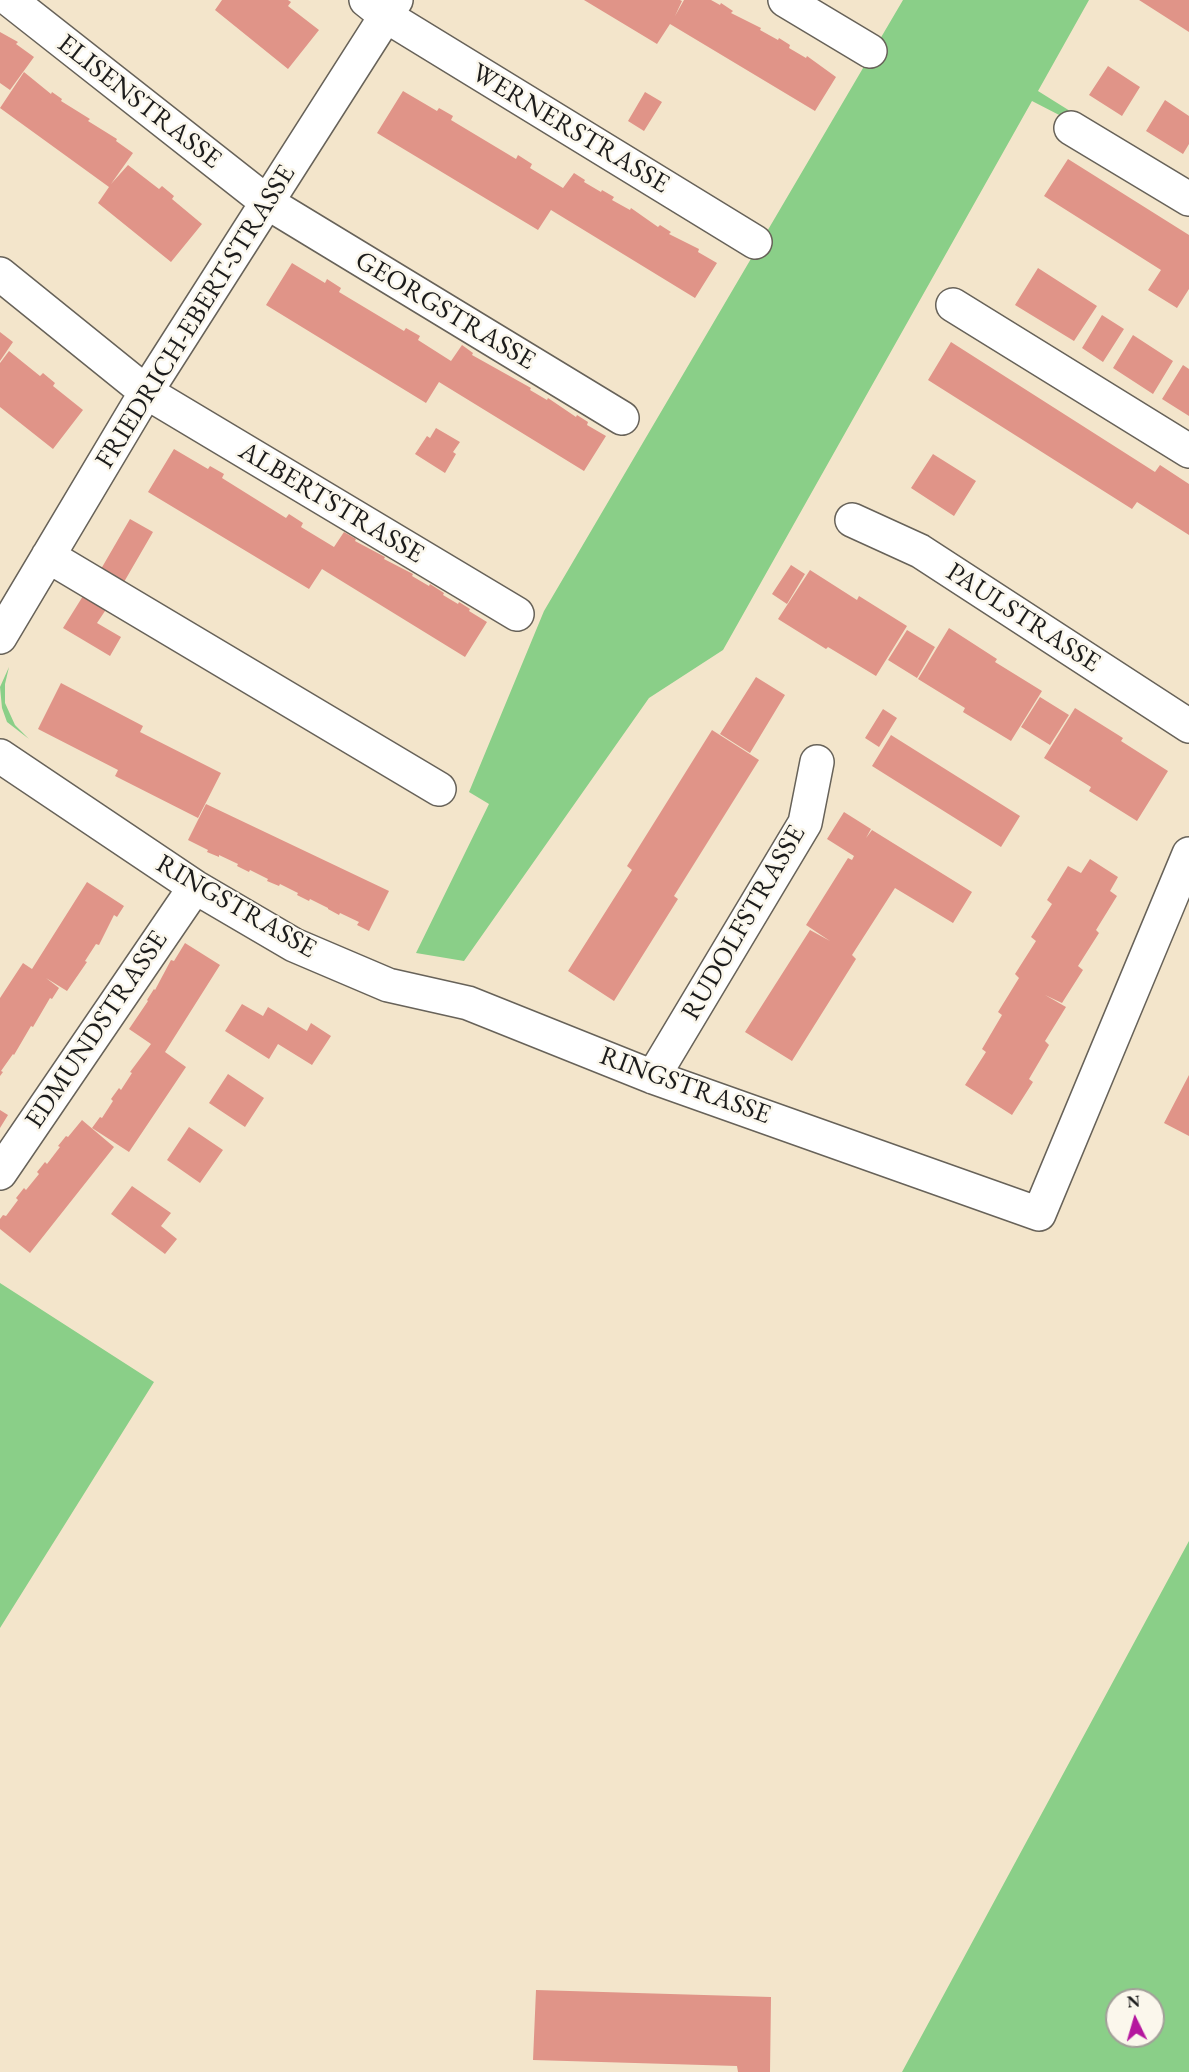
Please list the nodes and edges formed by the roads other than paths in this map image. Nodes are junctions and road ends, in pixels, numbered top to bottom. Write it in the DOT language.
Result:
graph roads {
  1 [pos="10,0"];
  2 [pos="785,0"];
  3 [pos="383,5"];
  4 [pos="870,51"];
  5 [pos="1071,128"];
  6 [pos="1189,199"];
  7 [pos="268,203"];
  8 [pos="755,242"];
  9 [pos="0,274"];
  10 [pos="953,305"];
  11 [pos="146,392"];
  12 [pos="622,418"];
  13 [pos="1189,451"];
  14 [pos="852,520"];
  15 [pos="48,556"];
  16 [pos="517,614"];
  17 [pos="0,637"];
  18 [pos="1189,726"];
  19 [pos="0,756"];
  20 [pos="817,762"];
  21 [pos="439,789"];
  22 [pos="1189,854"];
  23 [pos="195,887"];
  24 [pos="653,1077"];
  25 [pos="0,1173"];
  1 -- 7 [label="street, ELISENSTRASSE"];
  2 -- 4 [label="street"];
  3 -- 7 [label="street, FRIEDRICH-EBERT-STRASSE"];
  3 -- 8 [label="street, WERNERSTRASSE"];
  5 -- 6 [label="street"];
  7 -- 11 [label="street, FRIEDRICH-EBERT-STRASSE"];
  7 -- 12 [label="street, GEORGSTRASSE"];
  9 -- 11 [label="street, ALBERTSTRASSE"];
  10 -- 13 [label="street"];
  11 -- 15 [label="street, FRIEDRICH-EBERT-STRASSE"];
  11 -- 16 [label="street, ALBERTSTRASSE"];
  14 -- 18 [label="street, PAULSTRASSE"];
  15 -- 17 [label="street, FRIEDRICH-EBERT-STRASSE"];
  15 -- 21 [label="street"];
  19 -- 23 [label="street, RINGSTRASSE"];
  20 -- 24 [label="street, RUDOLFSTRASSE"];
  22 -- 24 [label="street, RINGSTRASSE"];
  23 -- 24 [label="street, RINGSTRASSE"];
  23 -- 25 [label="street, EDMUNDSTRASSE"];
}
